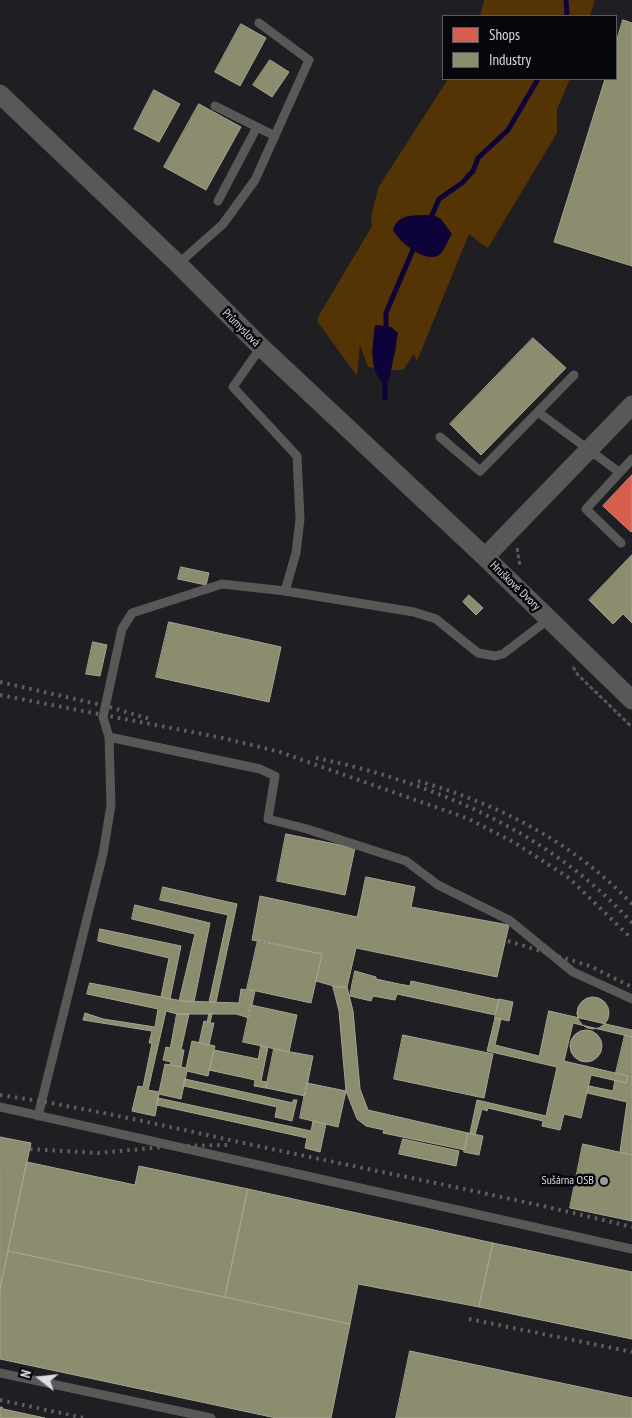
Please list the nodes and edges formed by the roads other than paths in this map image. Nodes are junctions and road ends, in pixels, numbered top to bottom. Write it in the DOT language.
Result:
graph roads {
  1 [pos="259,23"];
  2 [pos="0,94"];
  3 [pos="215,106"];
  4 [pos="257,127"];
  5 [pos="275,136"];
  6 [pos="218,201"];
  7 [pos="178,264"];
  8 [pos="260,347"];
  9 [pos="574,375"];
  10 [pos="632,405"];
  11 [pos="538,412"];
  12 [pos="440,437"];
  13 [pos="588,449"];
  14 [pos="632,459"];
  15 [pos="619,472"];
  16 [pos="621,543"];
  17 [pos="485,557"];
  18 [pos="285,591"];
  19 [pos="549,619"];
  20 [pos="632,700"];
  21 [pos="109,737"];
  22 [pos="632,999"];
  23 [pos="0,1106"];
  24 [pos="38,1116"];
  25 [pos="632,1249"];
  26 [pos="0,1373"];
  27 [pos="211,1418"];
  1 -- 5 [label="lane"];
  2 -- 7 [label="street, Průmyslová"];
  3 -- 4 [label="lane"];
  4 -- 5 [label="lane"];
  4 -- 6 [label="lane"];
  5 -- 7 [label="lane"];
  7 -- 8 [label="street, Průmyslová"];
  8 -- 17 [label="street, Průmyslová"];
  8 -- 18 [label="lane"];
  9 -- 11 [label="lane"];
  10 -- 13 [label="street, Hruškové Dvory"];
  11 -- 12 [label="lane"];
  11 -- 13 [label="lane"];
  13 -- 15 [label="lane"];
  13 -- 17 [label="street, Hruškové Dvory"];
  14 -- 15 [label="lane"];
  15 -- 16 [label="lane"];
  17 -- 19 [label="street, Hruškové Dvory"];
  18 -- 19 [label="lane"];
  18 -- 21 [label="lane"];
  19 -- 20 [label="street, Hruškové Dvory"];
  21 -- 22 [label="lane"];
  21 -- 24 [label="lane"];
  23 -- 24 [label="lane"];
  24 -- 25 [label="lane"];
  26 -- 27 [label="lane"];
}
